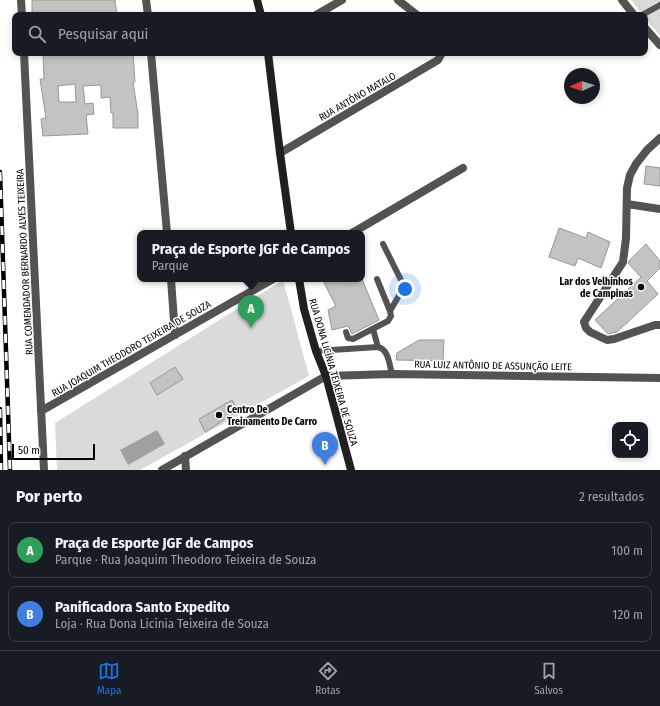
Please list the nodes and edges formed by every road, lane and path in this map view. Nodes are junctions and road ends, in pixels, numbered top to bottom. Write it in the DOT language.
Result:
graph roads {
  1 [pos="21,0"];
  2 [pos="146,0"];
  3 [pos="257,0"];
  4 [pos="342,0"];
  5 [pos="398,0"];
  6 [pos="622,0"];
  7 [pos="660,5"];
  8 [pos="22,12"];
  9 [pos="148,12"];
  10 [pos="259,12"];
  11 [pos="321,12"];
  12 [pos="413,12"];
  13 [pos="632,12"];
  14 [pos="647,12"];
  15 [pos="648,31"];
  16 [pos="660,45"];
  17 [pos="24,56"];
  18 [pos="151,56"];
  19 [pos="268,56"];
  20 [pos="440,56"];
  21 [pos="660,138"];
  22 [pos="280,153"];
  23 [pos="463,168"];
  24 [pos="627,204"];
  25 [pos="660,209"];
  26 [pos="167,230"];
  27 [pos="291,230"];
  28 [pos="357,230"];
  29 [pos="383,244"];
  30 [pos="377,278"];
  31 [pos="171,282"];
  32 [pos="267,282"];
  33 [pos="300,282"];
  34 [pos="390,311"];
  35 [pos="660,325"];
  36 [pos="374,329"];
  37 [pos="346,332"];
  38 [pos="175,335"];
  39 [pos="378,347"];
  40 [pos="316,351"];
  41 [pos="392,374"];
  42 [pos="326,376"];
  43 [pos="660,378"];
  44 [pos="41,411"];
  45 [pos="186,456"];
  46 [pos="44,470"];
  47 [pos="162,470"];
  48 [pos="186,470"];
  49 [pos="351,470"];
  1 -- 8 [label="street"];
  2 -- 9 [label="street"];
  3 -- 10 [label="main road"];
  4 -- 11 [label="street"];
  5 -- 12 [label="street"];
  6 -- 13 [label="street"];
  7 -- 14 [label="lane"];
  15 -- 16 [label="street"];
  17 -- 44 [label="street, RUA COMENDADOR BERNARDO ALVES TEIXEIRA"];
  18 -- 26 [label="street"];
  19 -- 22 [label="main road"];
  20 -- 22 [label="street, RUA ANTÔNO MATALO"];
  21 -- 24 [label="street"];
  22 -- 27 [label="main road"];
  23 -- 28 [label="street"];
  24 -- 25 [label="street"];
  24 -- 35 [label="street"];
  29 -- 34 [label="lane"];
  30 -- 34 [label="lane"];
  31 -- 38 [label="street"];
  32 -- 38 [label="street, RUA JOAQUIM THEODORO TEIXEIRA DE SOUZA"];
  33 -- 40 [label="main road, RUA DONA LICÍNIA TEIXEIRA DE SOUZA"];
  34 -- 36 [label="lane"];
  36 -- 37 [label="lane"];
  36 -- 39 [label="lane"];
  38 -- 44 [label="street, RUA JOAQUIM THEODORO TEIXEIRA DE SOUZA"];
  39 -- 40 [label="lane"];
  39 -- 41 [label="lane"];
  40 -- 42 [label="main road, RUA DONA LICÍNIA TEIXEIRA DE SOUZA"];
  41 -- 42 [label="street, RUA LUIZ ANTÔNIO DE ASSUNÇÃO LEITE"];
  41 -- 43 [label="street, RUA LUIZ ANTÔNIO DE ASSUNÇÃO LEITE"];
  42 -- 45 [label="street"];
  42 -- 49 [label="main road, RUA DONA LICÍNIA TEIXEIRA DE SOUZA"];
  44 -- 46 [label="street, RUA COMENDADOR BERNARDO ALVES TEIXEIRA"];
  45 -- 47 [label="street"];
  45 -- 48 [label="street"];
}
